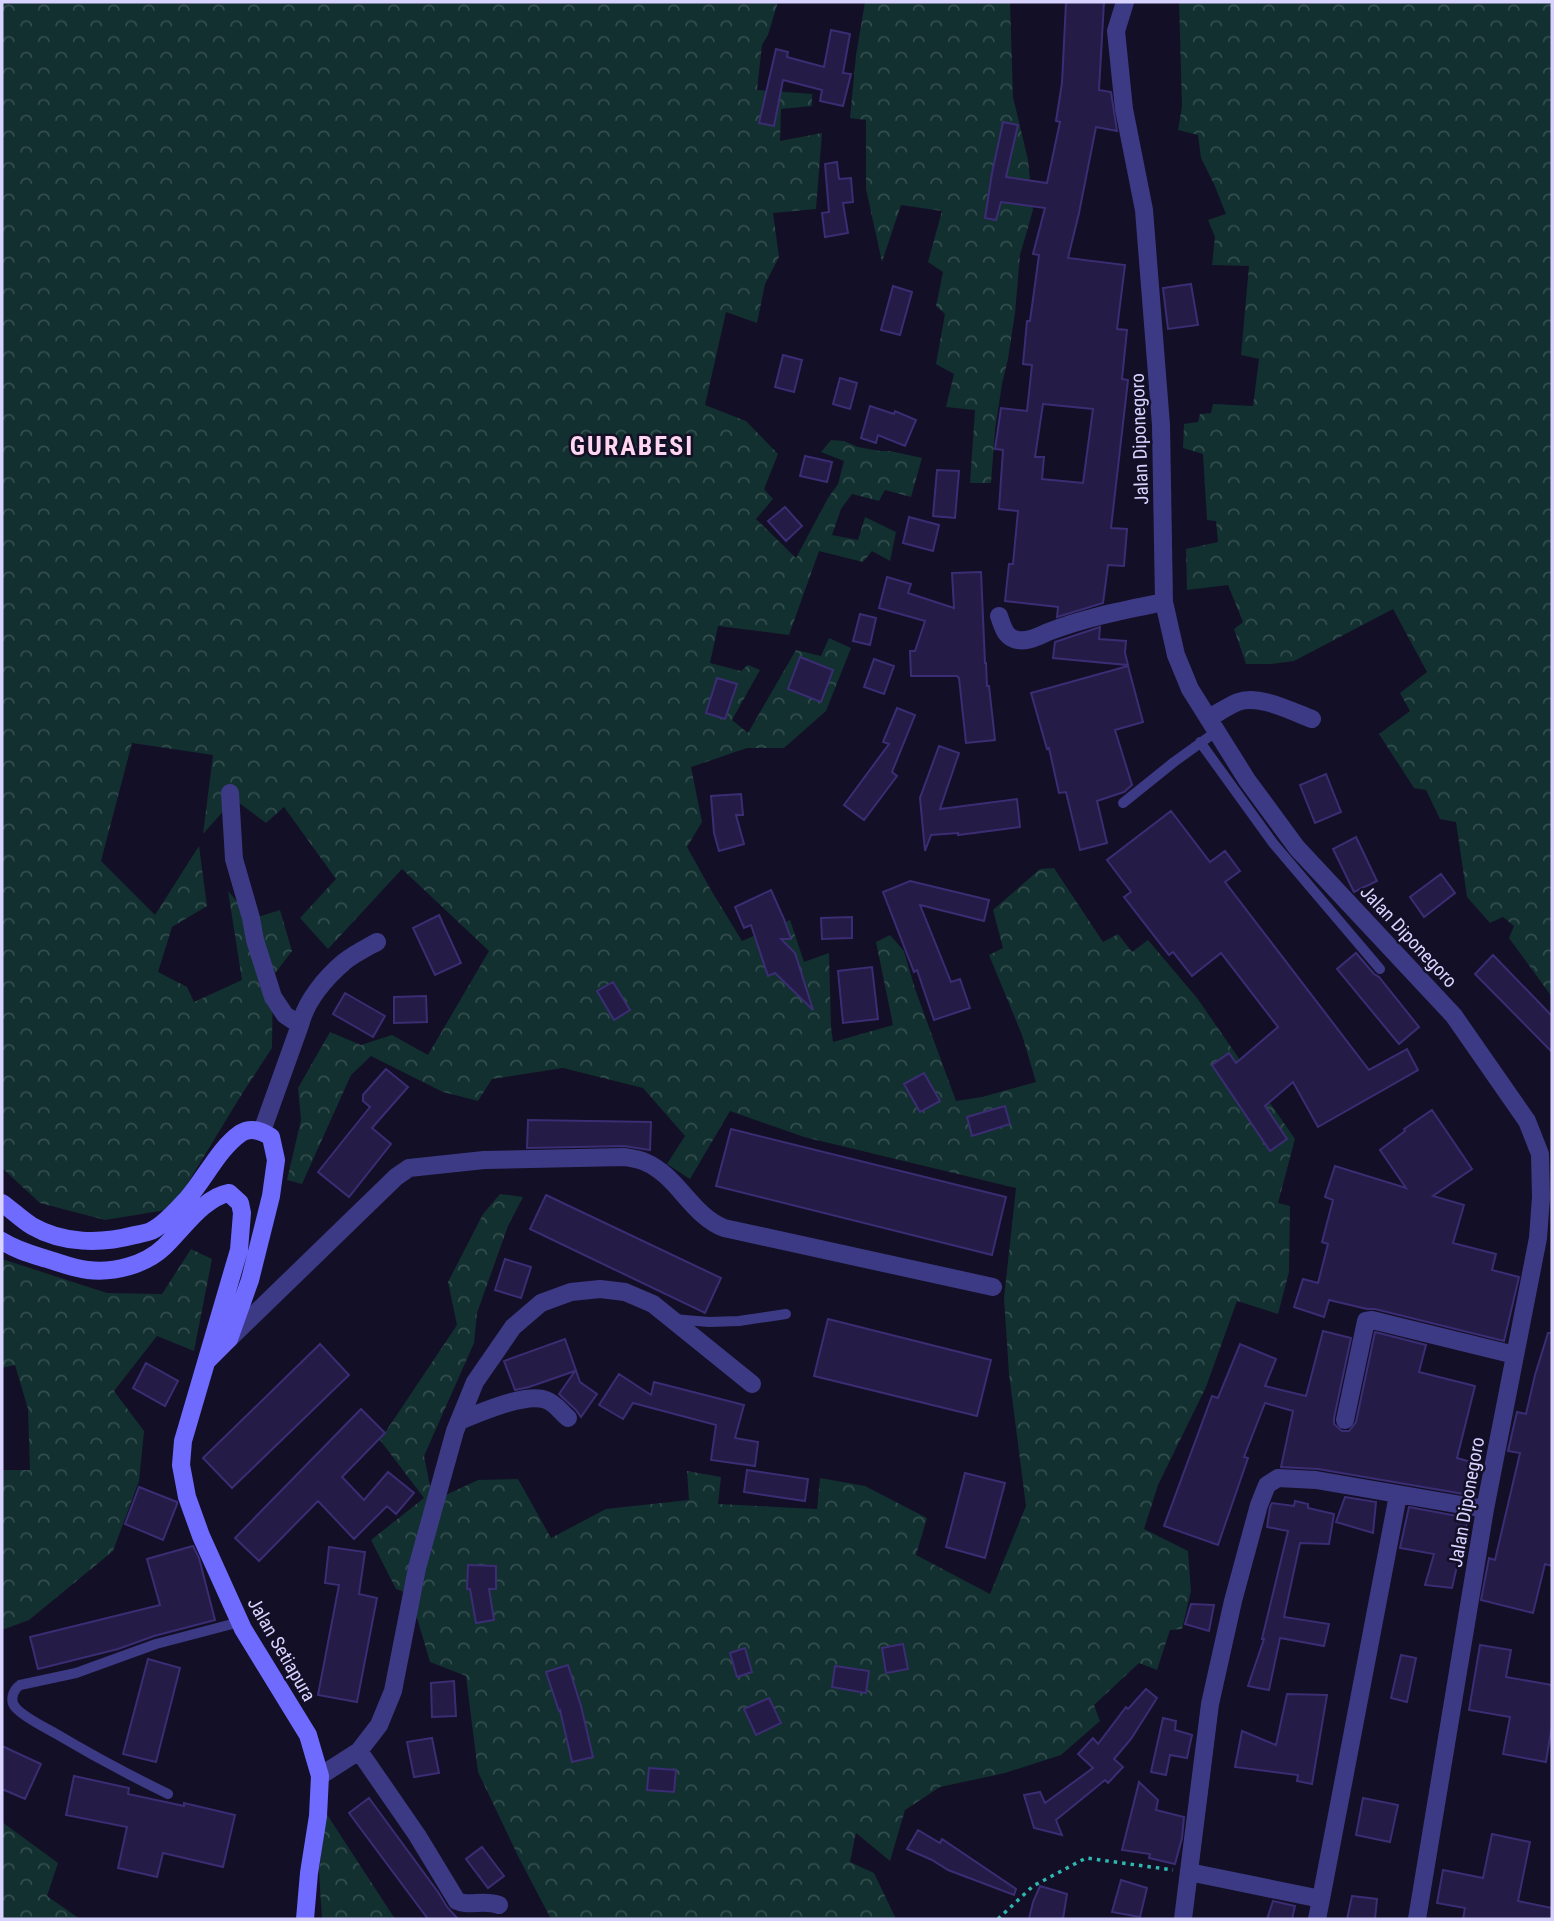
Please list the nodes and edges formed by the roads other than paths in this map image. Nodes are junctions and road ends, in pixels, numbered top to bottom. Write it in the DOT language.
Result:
graph roads {
  1 [pos="1125,2"];
  2 [pos="1164,602"];
  3 [pos="999,616"];
  4 [pos="1312,719"];
  5 [pos="1213,724"];
  6 [pos="1200,743"];
  7 [pos="230,793"];
  8 [pos="1123,803"];
  9 [pos="377,942"];
  10 [pos="1380,970"];
  11 [pos="300,1024"];
  12 [pos="262,1131"];
  13 [pos="2,1203"];
  14 [pos="2,1241"];
  15 [pos="993,1287"];
  16 [pos="786,1314"];
  17 [pos="671,1319"];
  18 [pos="229,1339"];
  19 [pos="1515,1355"];
  20 [pos="204,1364"];
  21 [pos="752,1384"];
  22 [pos="568,1418"];
  23 [pos="1345,1420"];
  24 [pos="459,1421"];
  25 [pos="1398,1495"];
  26 [pos="1485,1509"];
  27 [pos="240,1622"];
  28 [pos="359,1751"];
  29 [pos="320,1776"];
  30 [pos="168,1794"];
  31 [pos="1189,1872"];
  32 [pos="1321,1899"];
  33 [pos="499,1905"];
  34 [pos="305,1919"];
  35 [pos="1183,1919"];
  36 [pos="1317,1919"];
  37 [pos="1417,1919"];
  1 -- 2 [label="street, Jalan Diponegoro"];
  2 -- 3 [label="street"];
  2 -- 5 [label="street, Jalan Diponegoro"];
  4 -- 5 [label="street"];
  5 -- 6 [label="lane"];
  5 -- 19 [label="street, Jalan Diponegoro"];
  6 -- 8 [label="lane"];
  6 -- 10 [label="lane"];
  7 -- 11 [label="street"];
  9 -- 11 [label="street"];
  11 -- 12 [label="street"];
  12 -- 13 [label="street"];
  12 -- 18 [label="street, Jalan Setiapura"];
  14 -- 20 [label="street, Jalan Setiapura"];
  15 -- 18 [label="street"];
  16 -- 17 [label="lane"];
  17 -- 21 [label="street"];
  17 -- 24 [label="street"];
  18 -- 20 [label="street, Jalan Setiapura"];
  19 -- 23 [label="street"];
  19 -- 26 [label="street, Jalan Diponegoro"];
  20 -- 27 [label="street, Jalan Setiapura"];
  22 -- 24 [label="street"];
  24 -- 28 [label="street"];
  25 -- 26 [label="street"];
  25 -- 31 [label="street"];
  25 -- 32 [label="street"];
  26 -- 37 [label="street, Jalan Diponegoro"];
  27 -- 29 [label="street, Jalan Setiapura"];
  27 -- 30 [label="lane"];
  28 -- 29 [label="street"];
  28 -- 33 [label="street"];
  29 -- 34 [label="street, Jalan Setiapura"];
  31 -- 32 [label="street"];
  31 -- 35 [label="street"];
  32 -- 36 [label="street"];
}
